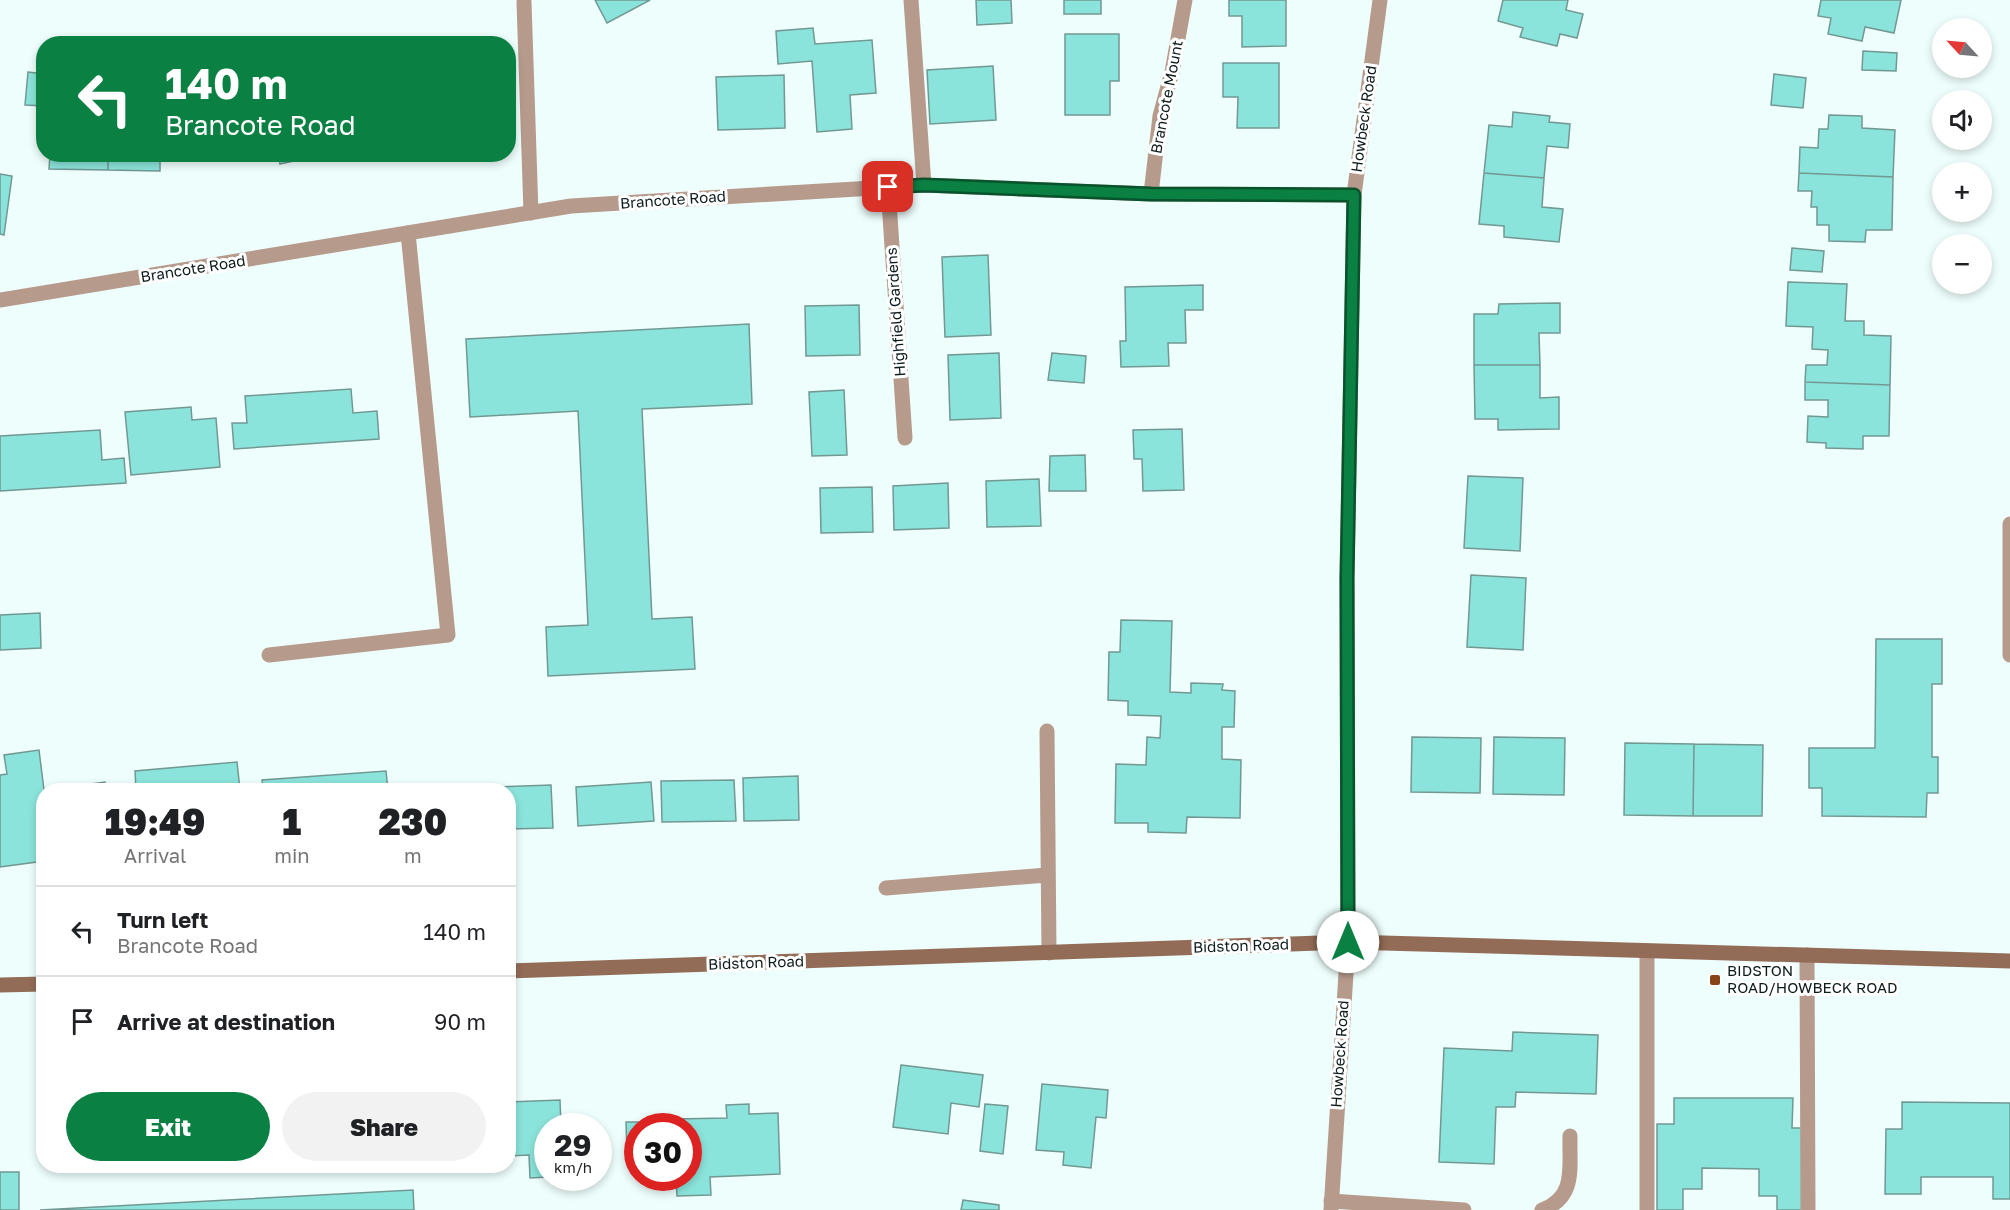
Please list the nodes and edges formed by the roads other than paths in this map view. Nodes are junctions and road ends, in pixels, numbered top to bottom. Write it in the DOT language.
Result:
graph roads {
  1 [pos="911,0"];
  2 [pos="1185,0"];
  3 [pos="1380,0"];
  4 [pos="524,2"];
  5 [pos="924,185"];
  6 [pos="888,187"];
  7 [pos="1151,194"];
  8 [pos="1354,195"];
  9 [pos="531,213"];
  10 [pos="408,233"];
  11 [pos="0,300"];
  12 [pos="905,438"];
  13 [pos="2010,524"];
  14 [pos="269,655"];
  15 [pos="2010,655"];
  16 [pos="1047,732"];
  17 [pos="1047,875"];
  18 [pos="886,888"];
  19 [pos="1348,942"];
  20 [pos="1647,951"];
  21 [pos="1049,952"];
  22 [pos="1807,955"];
  23 [pos="2010,961"];
  24 [pos="516,971"];
  25 [pos="36,984"];
  26 [pos="0,985"];
  27 [pos="1570,1136"];
  28 [pos="1331,1205"];
  29 [pos="1464,1210"];
  30 [pos="1542,1210"];
  31 [pos="1647,1210"];
  32 [pos="1808,1210"];
  1 -- 5 [label="street"];
  2 -- 7 [label="street, Brancote Mount"];
  3 -- 8 [label="street, Howbeck Road"];
  4 -- 9 [label="street"];
  5 -- 6 [label="street, Brancote Road"];
  5 -- 7 [label="street, Brancote Road"];
  6 -- 9 [label="street, Brancote Road"];
  6 -- 12 [label="street, Highfield Gardens"];
  7 -- 8 [label="street, Brancote Road"];
  8 -- 19 [label="street, Howbeck Road"];
  9 -- 10 [label="street, Brancote Road"];
  10 -- 11 [label="street, Brancote Road"];
  10 -- 14 [label="street"];
  13 -- 15 [label="street"];
  16 -- 17 [label="street"];
  17 -- 18 [label="street"];
  17 -- 21 [label="street"];
  19 -- 20 [label="main road, Bidston Road"];
  19 -- 21 [label="main road, Bidston Road"];
  19 -- 28 [label="street, Howbeck Road"];
  20 -- 22 [label="main road, Bidston Road"];
  20 -- 31 [label="street"];
  21 -- 24 [label="main road, Bidston Road"];
  22 -- 23 [label="main road, Bidston Road"];
  22 -- 32 [label="street"];
  25 -- 26 [label="main road"];
  27 -- 30 [label="street"];
  28 -- 29 [label="street"];
}
